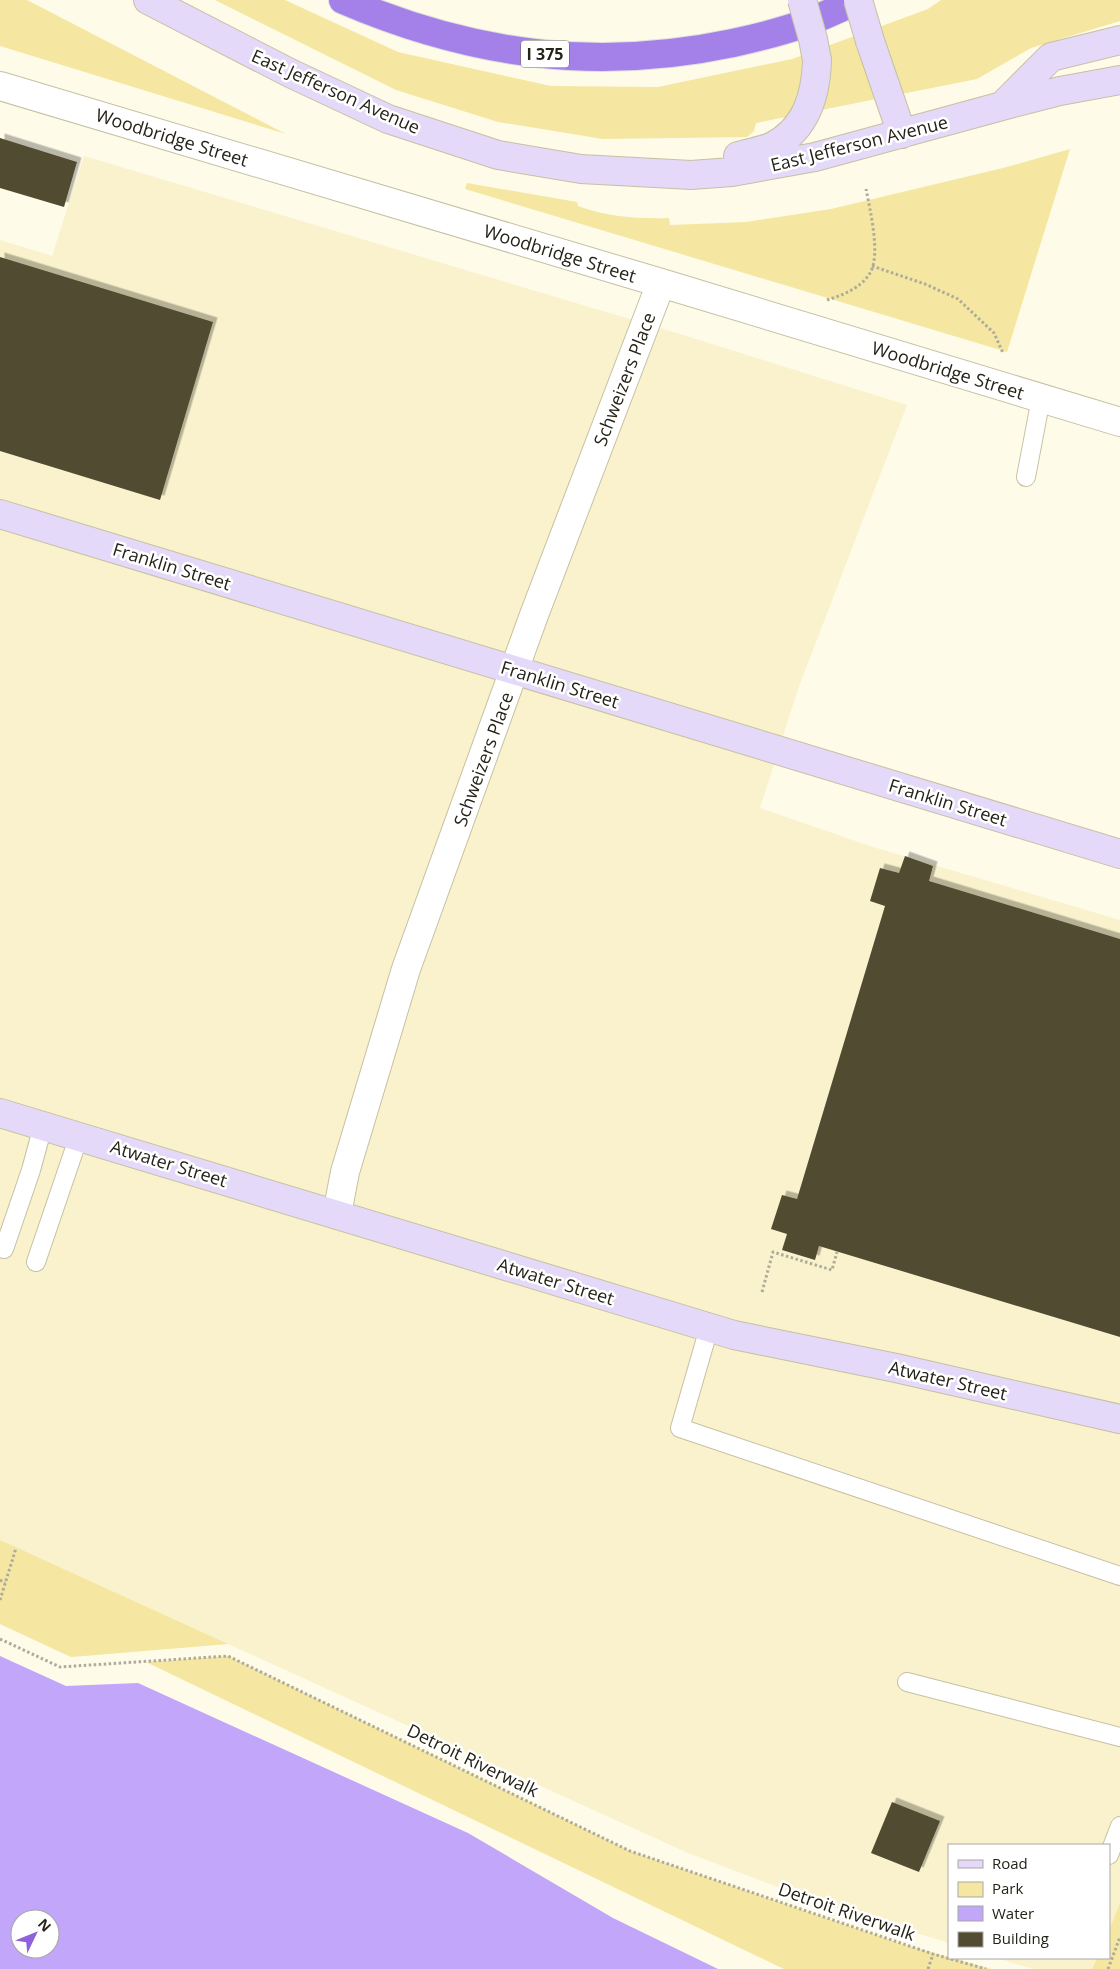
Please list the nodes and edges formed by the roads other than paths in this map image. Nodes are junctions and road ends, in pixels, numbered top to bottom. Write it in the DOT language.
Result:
graph roads {
  1 [pos="148,0"];
  2 [pos="343,0"];
  3 [pos="802,0"];
  4 [pos="858,0"];
  5 [pos="1120,40"];
  6 [pos="1120,80"];
  7 [pos="0,86"];
  8 [pos="1002,106"];
  9 [pos="902,134"];
  10 [pos="653,174"];
  11 [pos="661,283"];
  12 [pos="1041,398"];
  13 [pos="1120,422"];
  14 [pos="1026,477"];
  15 [pos="0,514"];
  16 [pos="515,670"];
  17 [pos="1120,854"];
  18 [pos="0,1112"];
  19 [pos="43,1126"];
  20 [pos="79,1136"];
  21 [pos="337,1214"];
  22 [pos="4,1249"];
  23 [pos="36,1262"];
  24 [pos="709,1328"];
  25 [pos="1120,1418"];
  26 [pos="1120,1576"];
  27 [pos="907,1682"];
  28 [pos="1120,1737"];
  29 [pos="1120,1826"];
  30 [pos="1110,1852"];
  1 -- 10 [label="street, East Jefferson Avenue"];
  2 -- 4 [label="highway, I 375"];
  3 -- 10 [label="street, bridge"];
  4 -- 9 [label="street, bridge"];
  5 -- 8 [label="street"];
  6 -- 8 [label="street, East Jefferson Avenue"];
  7 -- 11 [label="street, Woodbridge Street"];
  8 -- 9 [label="street, East Jefferson Avenue"];
  9 -- 10 [label="street, East Jefferson Avenue"];
  11 -- 12 [label="street, Woodbridge Street"];
  11 -- 16 [label="street, Schweizers Place"];
  12 -- 13 [label="street, Woodbridge Street"];
  12 -- 14 [label="lane"];
  15 -- 16 [label="street, Franklin Street"];
  16 -- 17 [label="street, Franklin Street"];
  16 -- 21 [label="street, Schweizers Place"];
  18 -- 19 [label="street, Atwater Street"];
  19 -- 20 [label="street, Atwater Street"];
  19 -- 22 [label="lane"];
  20 -- 21 [label="street, Atwater Street"];
  20 -- 23 [label="lane"];
  21 -- 24 [label="street, Atwater Street"];
  24 -- 25 [label="street, Atwater Street"];
  24 -- 26 [label="lane"];
  27 -- 28 [label="lane"];
  29 -- 30 [label="lane"];
}
